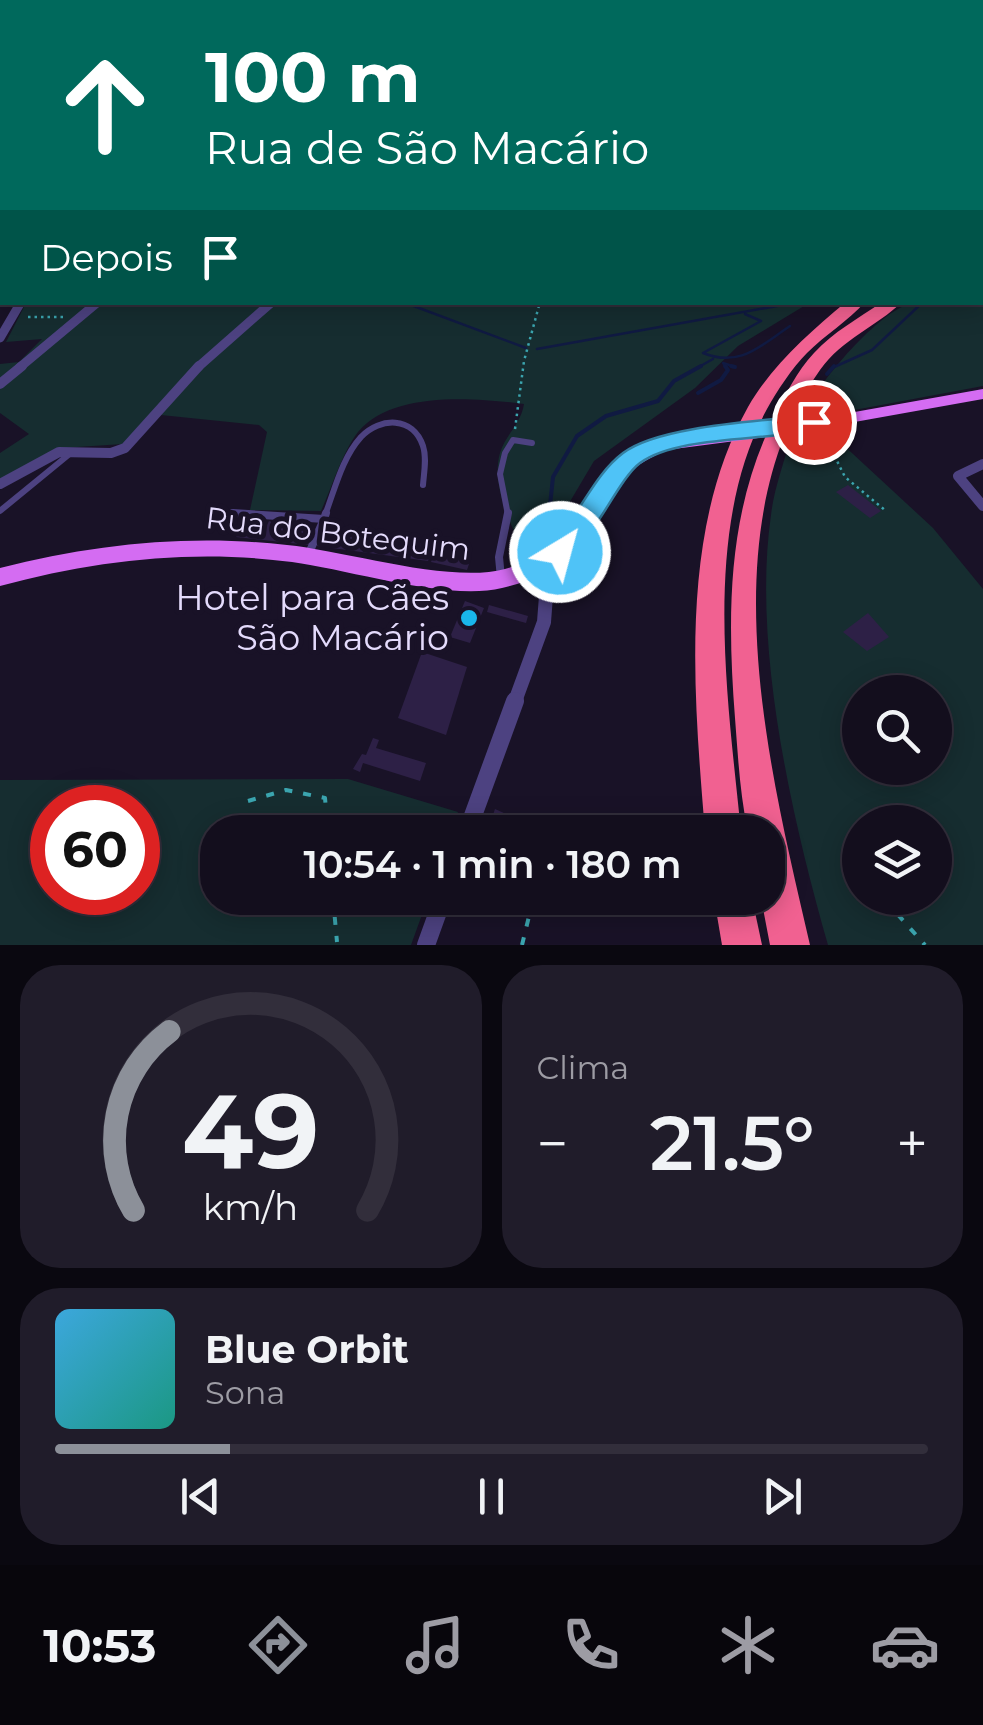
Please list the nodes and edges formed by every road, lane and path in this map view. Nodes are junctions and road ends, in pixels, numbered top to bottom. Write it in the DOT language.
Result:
graph roads {
  1 [pos="19,305"];
  2 [pos="94,305"];
  3 [pos="269,305"];
  4 [pos="539,305"];
  5 [pos="853,305"];
  6 [pos="890,305"];
  7 [pos="11,319"];
  8 [pos="76,319"];
  9 [pos="0,338"];
  10 [pos="0,384"];
  11 [pos="983,394"];
  12 [pos="855,417"];
  13 [pos="513,440"];
  14 [pos="532,442"];
  15 [pos="73,452"];
  16 [pos="983,464"];
  17 [pos="0,484"];
  18 [pos="423,484"];
  19 [pos="983,506"];
  20 [pos="886,510"];
  21 [pos="0,511"];
  22 [pos="233,512"];
  23 [pos="324,519"];
  24 [pos="308,556"];
  25 [pos="535,567"];
  26 [pos="1,573"];
  27 [pos="501,580"];
  28 [pos="248,802"];
  29 [pos="327,815"];
  30 [pos="473,815"];
  31 [pos="722,815"];
  32 [pos="762,815"];
  33 [pos="334,915"];
  34 [pos="437,915"];
  35 [pos="529,915"];
  36 [pos="736,915"];
  37 [pos="784,915"];
  38 [pos="898,915"];
  39 [pos="336,942"];
  40 [pos="426,945"];
  41 [pos="522,945"];
  42 [pos="742,945"];
  43 [pos="790,945"];
  44 [pos="925,945"];
  1 -- 7 [label="street"];
  2 -- 8 [label="street"];
  3 -- 15 [label="street"];
  4 -- 13 [label="path"];
  5 -- 31 [label="highway"];
  6 -- 32 [label="highway"];
  7 -- 8 [label="path"];
  7 -- 9 [label="street"];
  8 -- 10 [label="street"];
  11 -- 12 [label="main road, Rua do Botequim"];
  12 -- 20 [label="path"];
  12 -- 25 [label="main road, Rua do Botequim, bridge"];
  13 -- 14 [label="lane"];
  13 -- 27 [label="lane"];
  15 -- 17 [label="street"];
  15 -- 21 [label="lane"];
  16 -- 19 [label="street"];
  18 -- 23 [label="lane"];
  22 -- 23 [label="lane"];
  23 -- 24 [label="lane"];
  24 -- 26 [label="main road, Rua do Botequim"];
  24 -- 27 [label="main road, Rua do Botequim"];
  25 -- 27 [label="main road, Rua do Botequim"];
  25 -- 30 [label="street"];
  28 -- 29 [label="path"];
  33 -- 39 [label="path"];
  34 -- 40 [label="street"];
  35 -- 41 [label="path"];
  36 -- 42 [label="highway"];
  37 -- 43 [label="highway"];
  38 -- 44 [label="path"];
}
